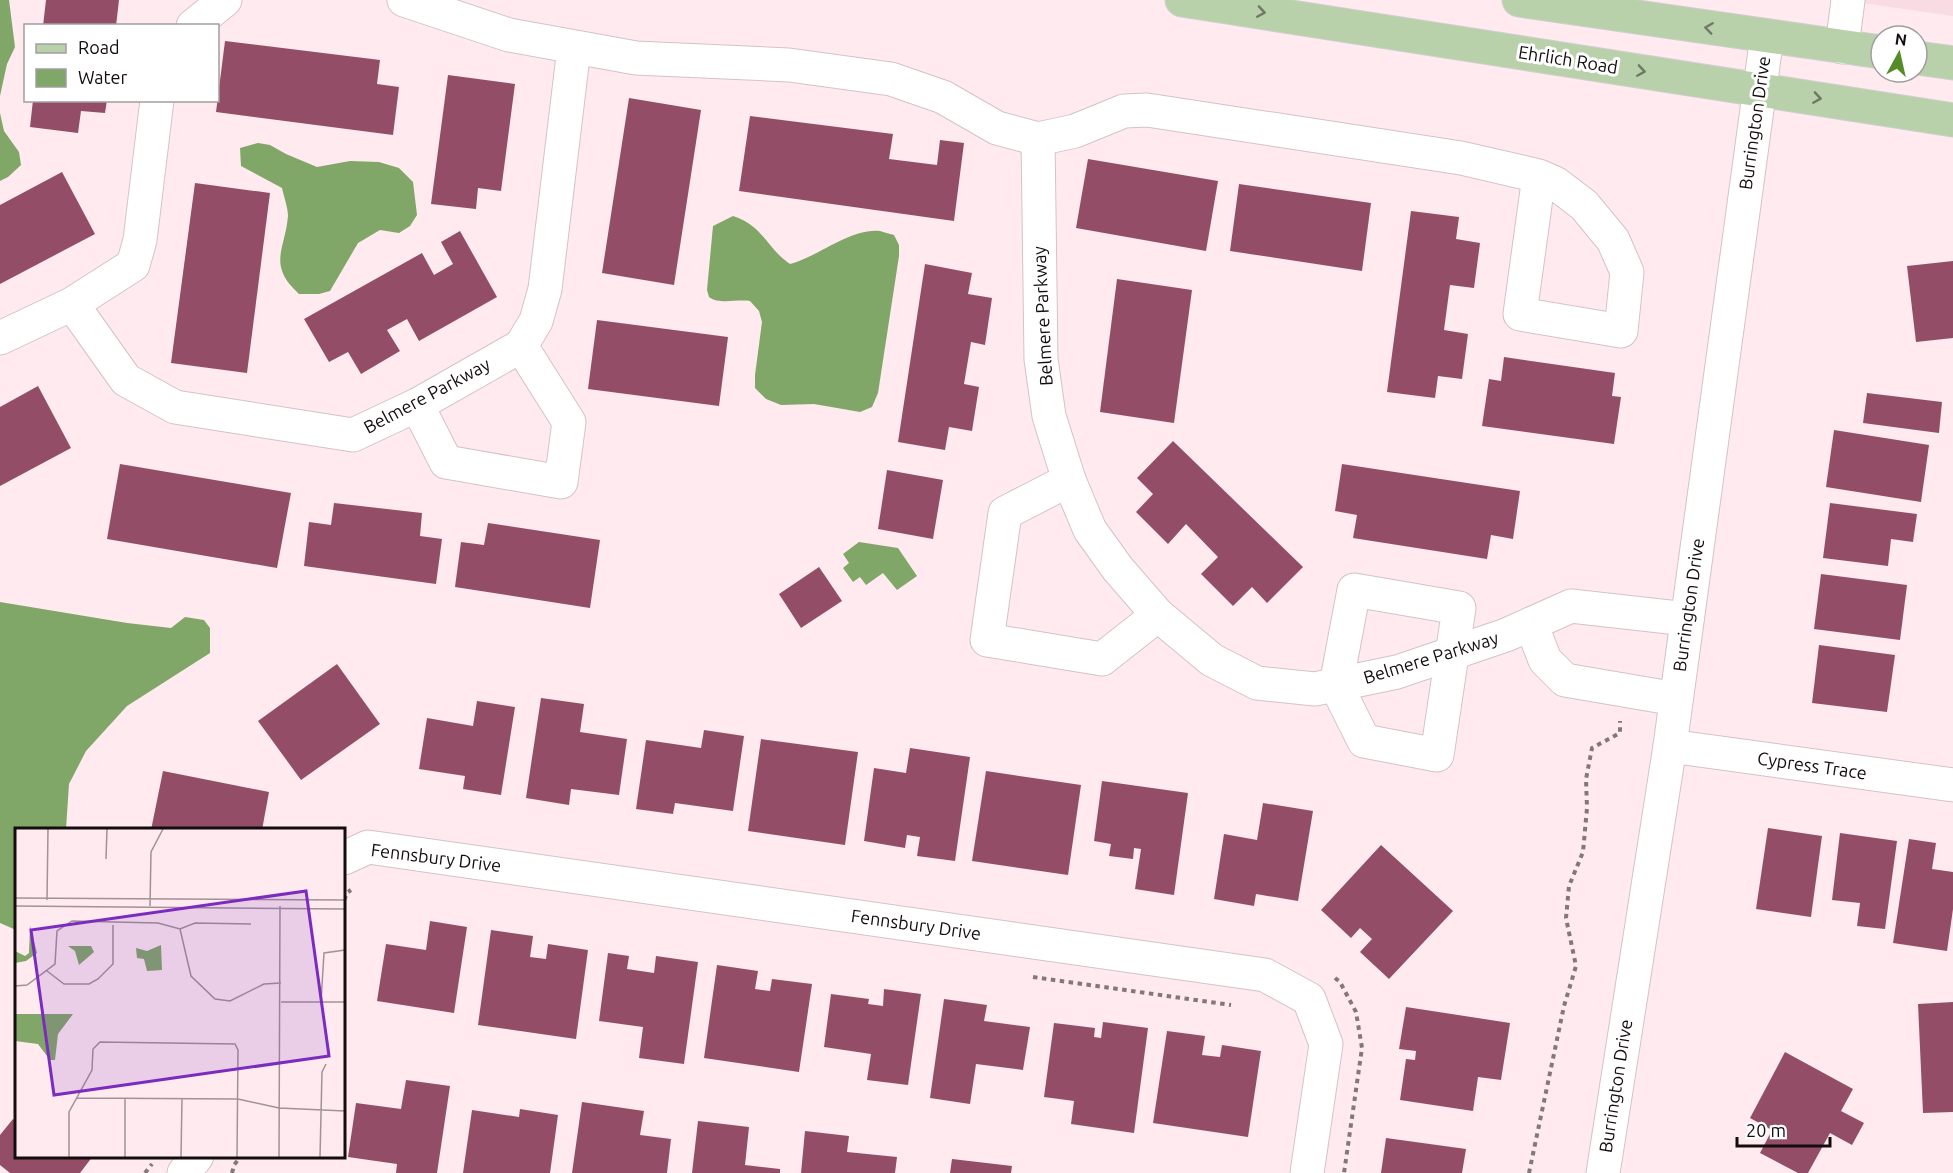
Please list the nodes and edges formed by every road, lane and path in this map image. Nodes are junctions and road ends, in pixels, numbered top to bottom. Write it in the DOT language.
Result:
graph roads {
  1 [pos="225,0"];
  2 [pos="404,0"];
  3 [pos="1182,0"];
  4 [pos="1519,0"];
  5 [pos="1848,0"];
  6 [pos="195,24"];
  7 [pos="1767,36"];
  8 [pos="1842,47"];
  9 [pos="574,48"];
  10 [pos="1869,50"];
  11 [pos="1929,60"];
  12 [pos="1953,63"];
  13 [pos="1759,89"];
  14 [pos="157,102"];
  15 [pos="1953,120"];
  16 [pos="1038,139"];
  17 [pos="1539,176"];
  18 [pos="72,304"];
  19 [pos="0,338"];
  20 [pos="521,346"];
  21 [pos="417,405"];
  22 [pos="1069,480"];
  23 [pos="1158,615"];
  24 [pos="1687,619"];
  25 [pos="1531,624"];
  26 [pos="1452,654"];
  27 [pos="1336,685"];
  28 [pos="1677,699"];
  29 [pos="1621,715"];
  30 [pos="1670,746"];
  31 [pos="1953,785"];
  32 [pos="350,873"];
  33 [pos="345,898"];
  34 [pos="1022,976"];
  35 [pos="1238,1005"];
  36 [pos="195,1158"];
  37 [pos="240,1158"];
  38 [pos="184,1173"];
  39 [pos="232,1173"];
  40 [pos="1306,1173"];
  41 [pos="1528,1173"];
  42 [pos="1603,1173"];
  1 -- 6 [label="street"];
  2 -- 9 [label="street"];
  3 -- 13 [label="main road, Ehrlich Road, one-way"];
  7 -- 4 [label="main road, one-way"];
  5 -- 8 [label="street"];
  7 -- 8 [label="main road"];
  7 -- 13 [label="street, Burrington Drive"];
  8 -- 10 [label="main road"];
  9 -- 16 [label="street"];
  9 -- 20 [label="street, Belmere Parkway"];
  11 -- 12 [label="main road"];
  13 -- 15 [label="main road, Ehrlich Road, one-way"];
  13 -- 24 [label="street, Burrington Drive"];
  14 -- 18 [label="street"];
  16 -- 17 [label="street"];
  16 -- 22 [label="street, Belmere Parkway"];
  17 -- 17 [label="street"];
  18 -- 19 [label="street"];
  18 -- 21 [label="street, Belmere Parkway"];
  20 -- 21 [label="street, Belmere Parkway"];
  20 -- 21 [label="street"];
  22 -- 23 [label="street, Belmere Parkway"];
  22 -- 23 [label="street"];
  23 -- 27 [label="street, Belmere Parkway"];
  24 -- 25 [label="street, Belmere Parkway"];
  24 -- 28 [label="street, Burrington Drive"];
  25 -- 26 [label="street, Belmere Parkway"];
  25 -- 28 [label="street"];
  26 -- 27 [label="street, Belmere Parkway"];
  26 -- 27 [label="street"];
  26 -- 27 [label="street"];
  28 -- 30 [label="street, Burrington Drive"];
  29 -- 41 [label="path"];
  30 -- 31 [label="street, Cypress Trace"];
  30 -- 42 [label="street, Burrington Drive"];
  32 -- 33 [label="path"];
  32 -- 40 [label="street, Fennsbury Drive"];
  34 -- 35 [label="path"];
  36 -- 38 [label="street"];
  37 -- 39 [label="path"];
}
